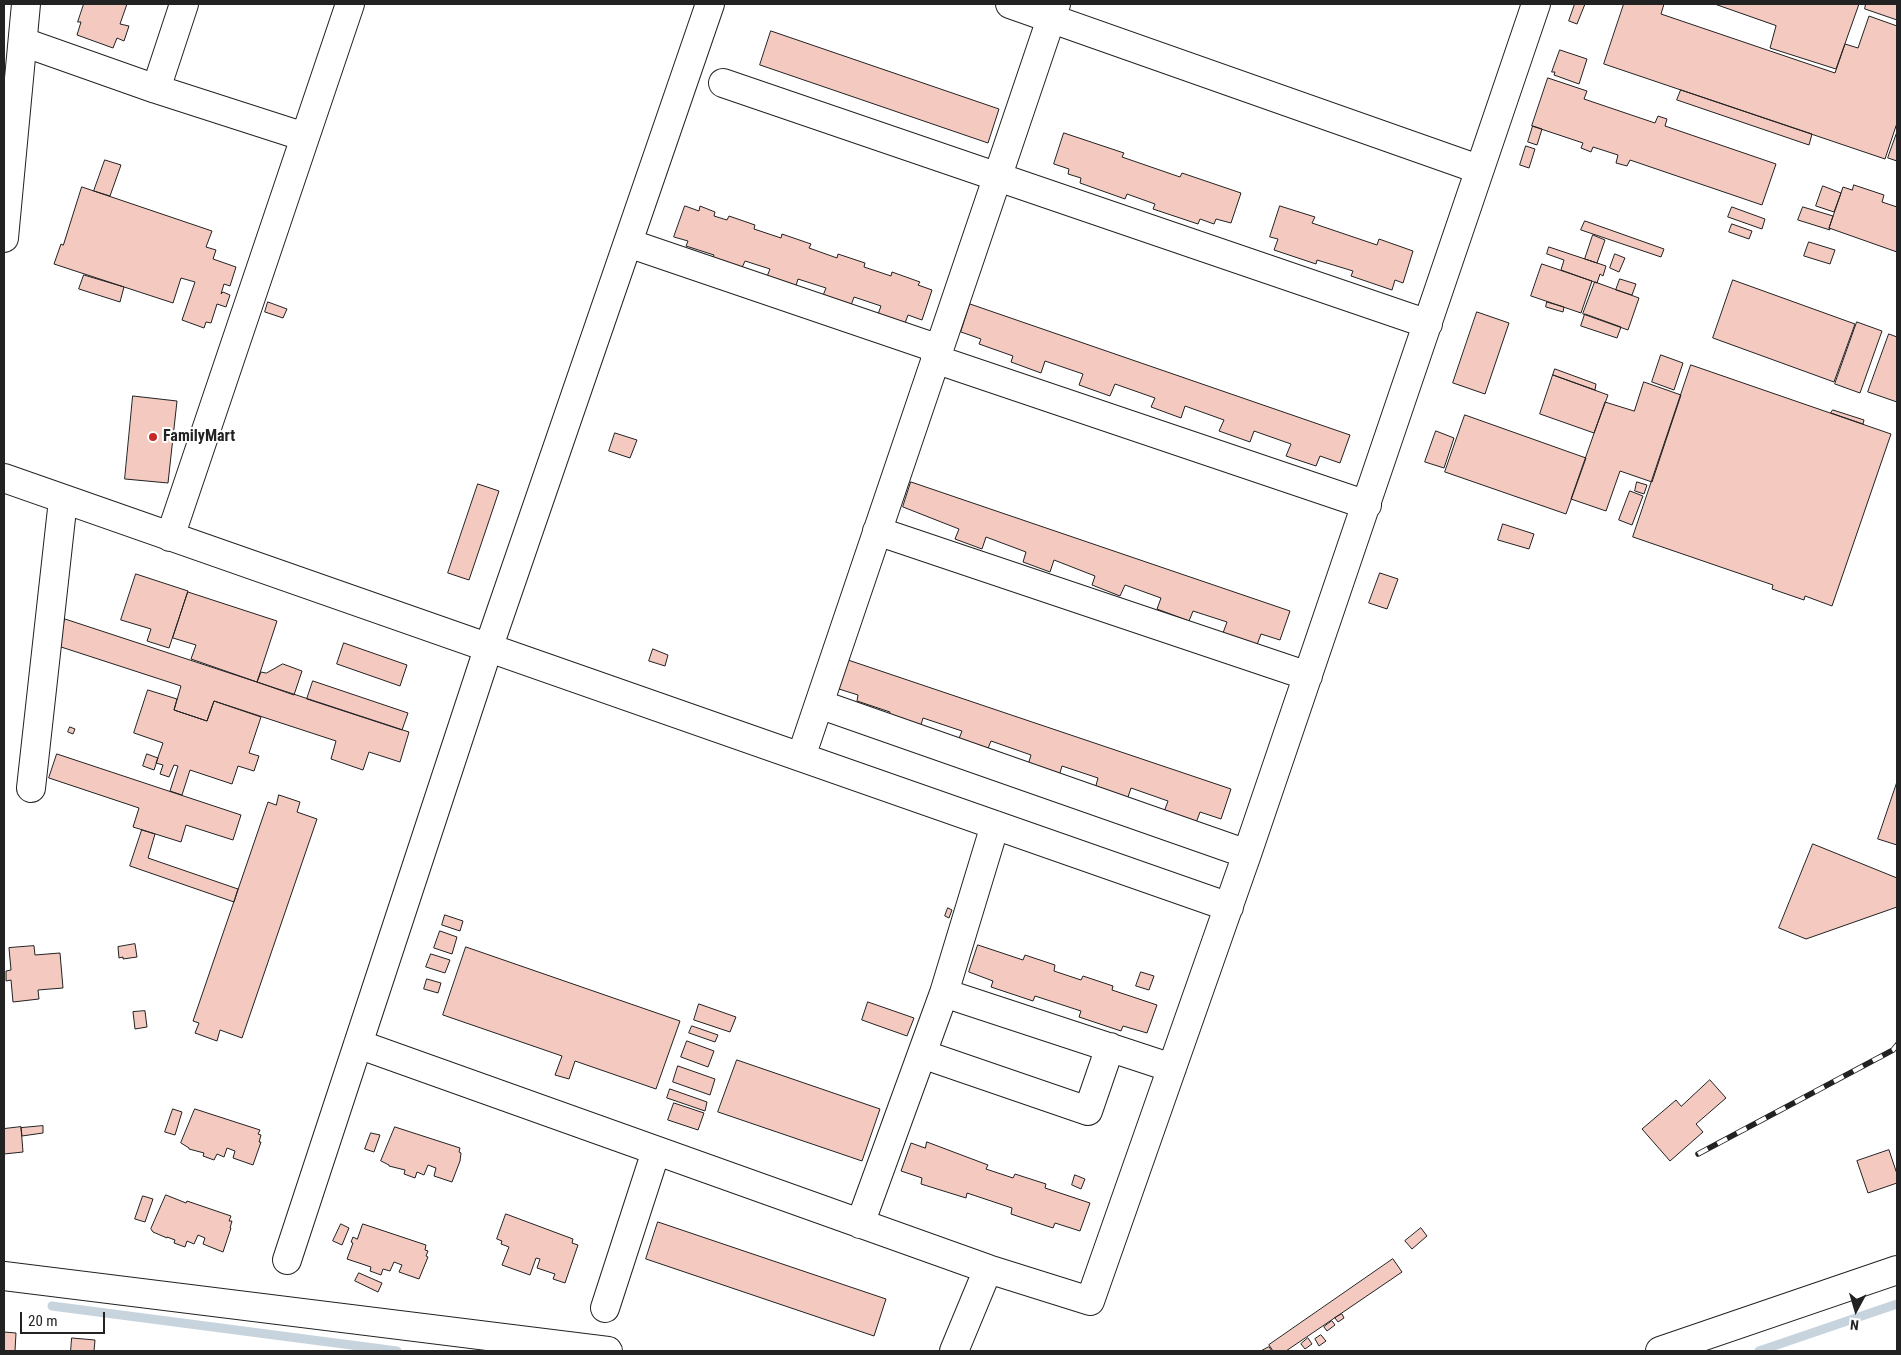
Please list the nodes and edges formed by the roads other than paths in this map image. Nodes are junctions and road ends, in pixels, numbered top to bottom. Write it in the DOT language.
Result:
graph roads {
  1 [pos="26,4"];
  2 [pos="184,4"];
  3 [pos="350,4"];
  4 [pos="710,4"];
  5 [pos="1010,4"];
  6 [pos="1536,4"];
  7 [pos="1053,11"];
  8 [pos="23,42"];
  9 [pos="723,83"];
  10 [pos="156,89"];
  11 [pos="305,138"];
  12 [pos="1478,169"];
  13 [pos="997,176"];
  14 [pos="4,238"];
  15 [pos="628,243"];
  16 [pos="1428,324"];
  17 [pos="937,354"];
  18 [pos="4,478"];
  19 [pos="63,500"];
  20 [pos="1366,505"];
  21 [pos="877,531"];
  22 [pos="170,537"];
  23 [pos="488,649"];
  24 [pos="1308,676"];
  25 [pos="819,704"];
  26 [pos="800,757"];
  27 [pos="30,788"];
  28 [pos="995,825"];
  29 [pos="1247,854"];
  30 [pos="1229,907"];
  31 [pos="944,993"];
  32 [pos="358,1044"];
  33 [pos="1110,1048"];
  34 [pos="922,1054"];
  35 [pos="1172,1068"];
  36 [pos="656,1151"];
  37 [pos="860,1224"];
  38 [pos="287,1260"];
  39 [pos="988,1270"];
  40 [pos="1897,1270"];
  41 [pos="4,1276"];
  42 [pos="605,1308"];
  43 [pos="608,1351"];
  44 [pos="954,1351"];
  45 [pos="1660,1351"];
  1 -- 8 [label="street"];
  2 -- 10 [label="street"];
  3 -- 11 [label="street"];
  4 -- 15 [label="street"];
  5 -- 7 [label="street"];
  6 -- 12 [label="street"];
  7 -- 12 [label="street"];
  7 -- 13 [label="street"];
  8 -- 10 [label="street"];
  8 -- 14 [label="street"];
  9 -- 13 [label="street"];
  10 -- 11 [label="street"];
  11 -- 22 [label="street"];
  12 -- 16 [label="street"];
  13 -- 16 [label="street"];
  13 -- 17 [label="street"];
  15 -- 17 [label="street"];
  15 -- 23 [label="street"];
  16 -- 20 [label="street"];
  17 -- 20 [label="street"];
  17 -- 21 [label="street"];
  18 -- 19 [label="street"];
  19 -- 22 [label="street"];
  19 -- 27 [label="street"];
  20 -- 24 [label="street"];
  21 -- 24 [label="street"];
  21 -- 25 [label="street"];
  22 -- 23 [label="street"];
  23 -- 26 [label="street"];
  23 -- 32 [label="street"];
  24 -- 29 [label="street"];
  25 -- 26 [label="street"];
  25 -- 29 [label="street"];
  26 -- 28 [label="street"];
  28 -- 30 [label="street"];
  28 -- 31 [label="street"];
  29 -- 30 [label="street"];
  30 -- 35 [label="street"];
  31 -- 33 [label="street"];
  31 -- 34 [label="street"];
  32 -- 36 [label="street"];
  32 -- 38 [label="street"];
  33 -- 34 [label="street"];
  33 -- 35 [label="street"];
  34 -- 37 [label="street"];
  35 -- 39 [label="street"];
  36 -- 37 [label="street"];
  36 -- 42 [label="street"];
  37 -- 39 [label="street"];
  39 -- 44 [label="street"];
  40 -- 45 [label="street"];
  41 -- 43 [label="street"];
}
